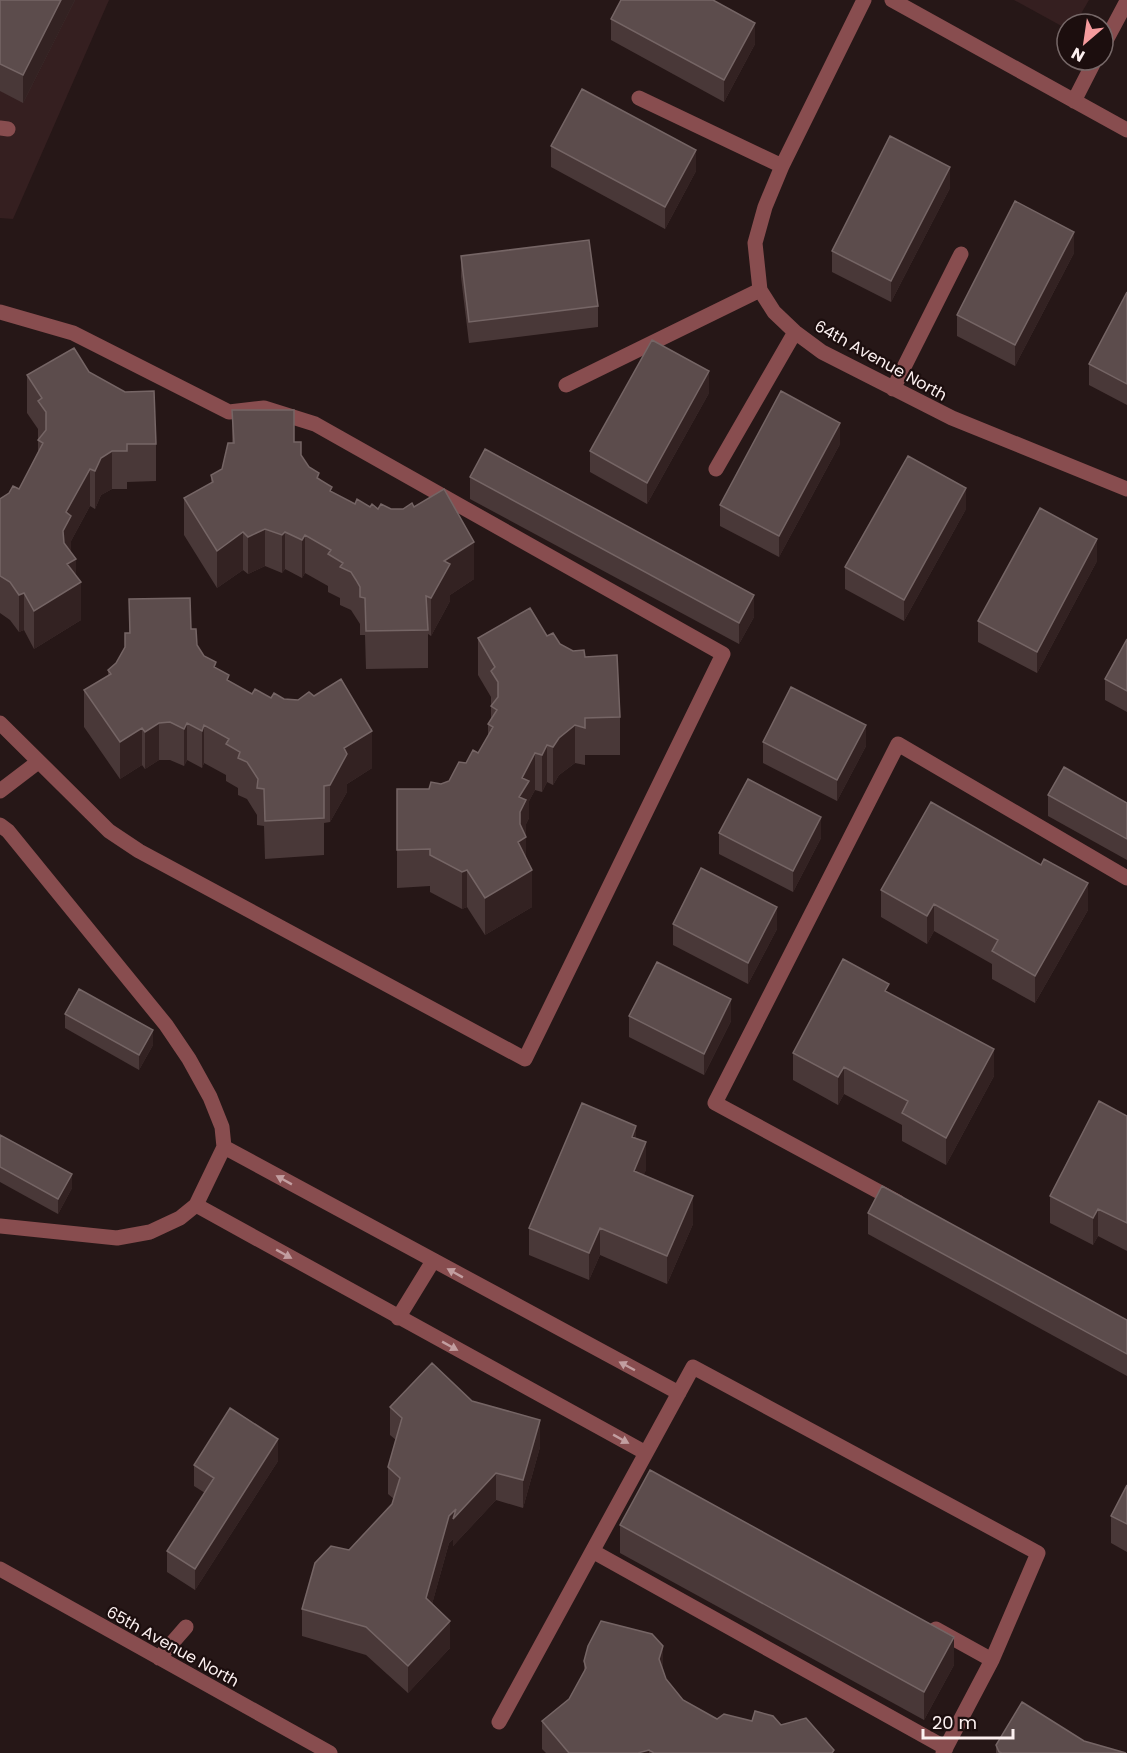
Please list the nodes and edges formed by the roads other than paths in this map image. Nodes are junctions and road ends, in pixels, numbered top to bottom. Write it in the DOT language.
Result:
graph roads {
  1 [pos="864,0"];
  2 [pos="892,0"];
  3 [pos="1127,1"];
  4 [pos="1115,24"];
  5 [pos="1089,72"];
  6 [pos="639,98"];
  7 [pos="1074,100"];
  8 [pos="1127,130"];
  9 [pos="782,166"];
  10 [pos="961,254"];
  11 [pos="760,290"];
  12 [pos="0,312"];
  13 [pos="795,332"];
  14 [pos="566,385"];
  15 [pos="893,389"];
  16 [pos="716,469"];
  17 [pos="1127,489"];
  18 [pos="0,723"];
  19 [pos="38,762"];
  20 [pos="0,791"];
  21 [pos="0,825"];
  22 [pos="1127,878"];
  23 [pos="224,1147"];
  24 [pos="196,1205"];
  25 [pos="911,1209"];
  26 [pos="0,1226"];
  27 [pos="433,1261"];
  28 [pos="398,1318"];
  29 [pos="679,1393"];
  30 [pos="645,1463"];
  31 [pos="594,1552"];
  32 [pos="0,1569"];
  33 [pos="919,1620"];
  34 [pos="186,1627"];
  35 [pos="159,1658"];
  36 [pos="992,1660"];
  37 [pos="499,1722"];
  38 [pos="944,1750"];
  39 [pos="330,1753"];
  1 -- 9 [label="street, 64th Avenue North"];
  2 -- 7 [label="street"];
  3 -- 4 [label="street"];
  5 -- 7 [label="street"];
  6 -- 9 [label="street"];
  7 -- 8 [label="street"];
  9 -- 11 [label="street, 64th Avenue North"];
  10 -- 15 [label="street"];
  11 -- 13 [label="street, 64th Avenue North"];
  11 -- 14 [label="street"];
  12 -- 19 [label="street"];
  13 -- 15 [label="street, 64th Avenue North"];
  13 -- 16 [label="street"];
  15 -- 17 [label="street, 64th Avenue North"];
  18 -- 19 [label="street"];
  19 -- 20 [label="street"];
  21 -- 23 [label="street"];
  22 -- 25 [label="street"];
  23 -- 24 [label="street"];
  27 -- 23 [label="street, one-way"];
  24 -- 26 [label="street"];
  24 -- 28 [label="street, one-way"];
  27 -- 28 [label="street"];
  29 -- 27 [label="street, one-way"];
  28 -- 30 [label="street, one-way"];
  29 -- 30 [label="street"];
  29 -- 36 [label="street"];
  30 -- 31 [label="street"];
  31 -- 37 [label="street"];
  31 -- 38 [label="street"];
  32 -- 35 [label="street, 65th Avenue North"];
  33 -- 36 [label="street"];
  34 -- 35 [label="street"];
  35 -- 39 [label="street, 65th Avenue North"];
  36 -- 38 [label="street"];
}
